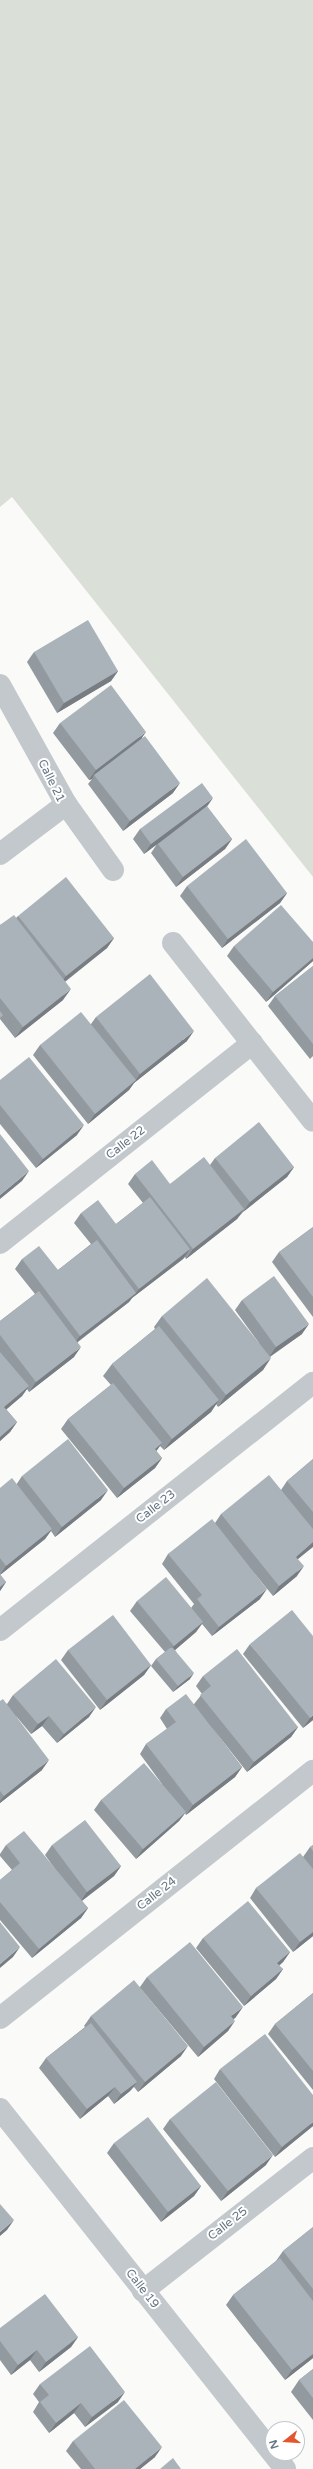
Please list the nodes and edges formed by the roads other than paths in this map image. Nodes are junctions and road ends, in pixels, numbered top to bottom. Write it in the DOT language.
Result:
graph roads {
  1 [pos="0,686"];
  2 [pos="66,804"];
  3 [pos="0,854"];
  4 [pos="113,870"];
  5 [pos="172,943"];
  6 [pos="252,1043"];
  7 [pos="313,1121"];
  8 [pos="0,1243"];
  9 [pos="313,1383"];
  10 [pos="0,1630"];
  11 [pos="313,1771"];
  12 [pos="0,2018"];
  13 [pos="0,2109"];
  14 [pos="313,2158"];
  15 [pos="143,2291"];
  16 [pos="285,2469"];
  1 -- 2 [label="street, Calle 21"];
  2 -- 3 [label="street, Calle 21"];
  2 -- 4 [label="street"];
  5 -- 6 [label="street"];
  6 -- 7 [label="street"];
  6 -- 8 [label="street, Calle 22"];
  9 -- 10 [label="street, Calle 23"];
  11 -- 12 [label="street, Calle 24"];
  13 -- 15 [label="street, Calle 19"];
  14 -- 15 [label="street, Calle 25"];
  15 -- 16 [label="street, Calle 19"];
}
